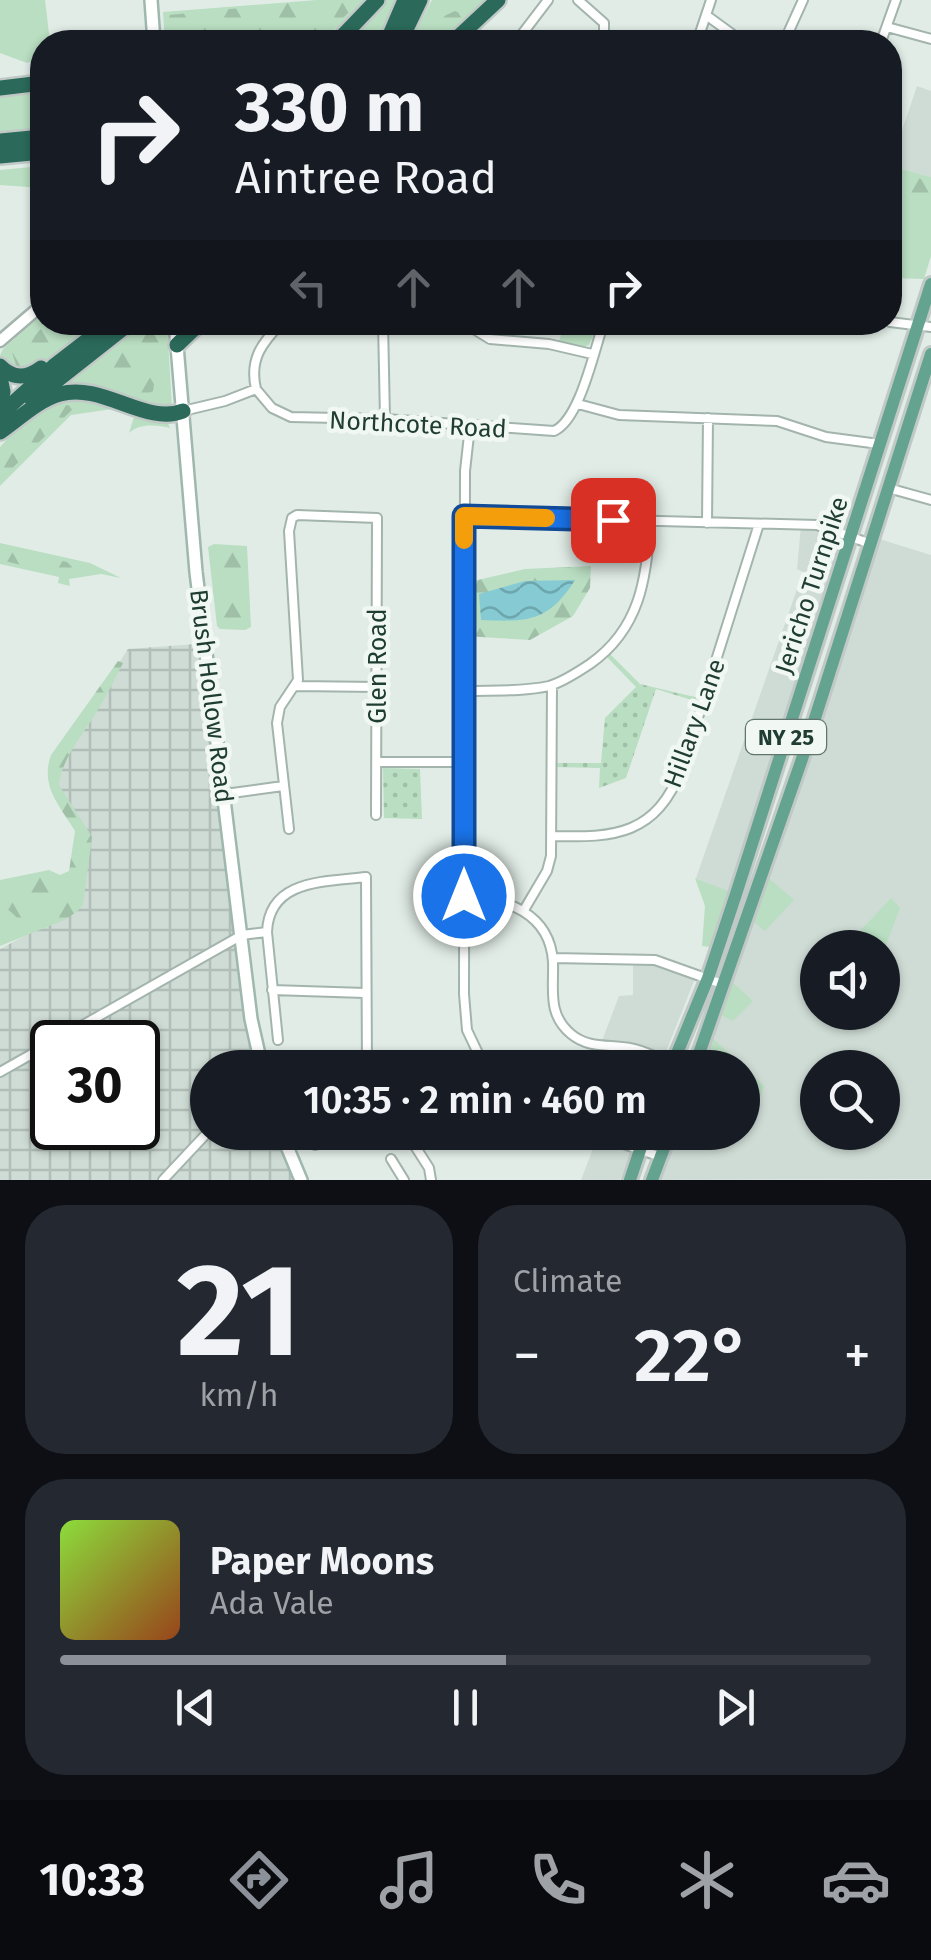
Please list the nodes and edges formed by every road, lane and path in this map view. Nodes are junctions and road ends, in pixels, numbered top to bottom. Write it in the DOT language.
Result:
graph roads {
  1 [pos="151,0"];
  2 [pos="377,0"];
  3 [pos="405,0"];
  4 [pos="420,0"];
  5 [pos="498,0"];
  6 [pos="510,0"];
  7 [pos="548,0"];
  8 [pos="578,0"];
  9 [pos="711,0"];
  10 [pos="803,0"];
  11 [pos="896,0"];
  12 [pos="365,15"];
  13 [pos="706,15"];
  14 [pos="887,27"];
  15 [pos="153,30"];
  16 [pos="344,30"];
  17 [pos="349,30"];
  18 [pos="392,30"];
  19 [pos="406,30"];
  20 [pos="466,30"];
  21 [pos="481,30"];
  22 [pos="525,30"];
  23 [pos="604,30"];
  24 [pos="701,30"];
  25 [pos="727,30"];
  26 [pos="789,30"];
  27 [pos="886,30"];
  28 [pos="898,30"];
  29 [pos="902,31"];
  30 [pos="931,39"];
  31 [pos="30,84"];
  32 [pos="0,88"];
  33 [pos="30,137"];
  34 [pos="0,141"];
  35 [pos="30,153"];
  36 [pos="0,156"];
  37 [pos="931,284"];
  38 [pos="30,315"];
  39 [pos="924,325"];
  40 [pos="93,335"];
  41 [pos="94,335"];
  42 [pos="113,335"];
  43 [pos="176,335"];
  44 [pos="187,335"];
  45 [pos="270,335"];
  46 [pos="383,335"];
  47 [pos="483,335"];
  48 [pos="599,335"];
  49 [pos="0,341"];
  50 [pos="177,345"];
  51 [pos="592,354"];
  52 [pos="931,354"];
  53 [pos="0,366"];
  54 [pos="0,377"];
  55 [pos="256,390"];
  56 [pos="0,404"];
  57 [pos="578,404"];
  58 [pos="182,411"];
  59 [pos="0,414"];
  60 [pos="708,418"];
  61 [pos="385,419"];
  62 [pos="470,426"];
  63 [pos="0,431"];
  64 [pos="879,444"];
  65 [pos="888,488"];
  66 [pos="931,500"];
  67 [pos="464,516"];
  68 [pos="650,522"];
  69 [pos="706,522"];
  70 [pos="759,524"];
  71 [pos="850,538"];
  72 [pos="871,544"];
  73 [pos="296,686"];
  74 [pos="552,686"];
  75 [pos="378,687"];
  76 [pos="464,690"];
  77 [pos="376,762"];
  78 [pos="464,762"];
  79 [pos="283,786"];
  80 [pos="226,794"];
  81 [pos="376,815"];
  82 [pos="289,829"];
  83 [pos="552,836"];
  84 [pos="464,896"];
  85 [pos="524,910"];
  86 [pos="267,932"];
  87 [pos="242,935"];
  88 [pos="553,958"];
  89 [pos="708,978"];
  90 [pos="725,985"];
  91 [pos="272,990"];
  92 [pos="365,992"];
  93 [pos="278,1040"];
  94 [pos="258,1050"];
  95 [pos="367,1050"];
  96 [pos="475,1050"];
  97 [pos="636,1050"];
  98 [pos="679,1050"];
  99 [pos="701,1050"];
  100 [pos="0,1072"];
  101 [pos="191,1150"];
  102 [pos="288,1150"];
  103 [pos="418,1150"];
  104 [pos="640,1150"];
  105 [pos="664,1150"];
  106 [pos="661,1157"];
  107 [pos="390,1160"];
  108 [pos="163,1180"];
  109 [pos="301,1180"];
  110 [pos="404,1180"];
  111 [pos="430,1180"];
  112 [pos="630,1180"];
  113 [pos="652,1180"];
  1 -- 15 [label="main road"];
  2 -- 12 [label="highway"];
  3 -- 18 [label="highway"];
  4 -- 19 [label="highway"];
  5 -- 20 [label="highway"];
  6 -- 21 [label="highway"];
  7 -- 22 [label="street"];
  8 -- 23 [label="street"];
  9 -- 13 [label="street"];
  10 -- 26 [label="street"];
  11 -- 14 [label="street"];
  12 -- 16 [label="highway"];
  12 -- 17 [label="highway"];
  13 -- 24 [label="street"];
  13 -- 25 [label="street"];
  14 -- 27 [label="street"];
  14 -- 28 [label="street"];
  29 -- 30 [label="street"];
  31 -- 32 [label="highway"];
  33 -- 34 [label="highway"];
  35 -- 36 [label="highway"];
  37 -- 39 [label="main road, Jericho Turnpike / NY 25"];
  38 -- 49 [label="street"];
  39 -- 64 [label="main road, Jericho Turnpike / NY 25"];
  40 -- 53 [label="highway"];
  41 -- 59 [label="highway"];
  42 -- 63 [label="highway"];
  43 -- 50 [label="main road, Brush Hollow Road"];
  44 -- 50 [label="highway"];
  45 -- 55 [label="street"];
  46 -- 61 [label="street"];
  47 -- 51 [label="street"];
  48 -- 51 [label="street"];
  50 -- 58 [label="main road, Brush Hollow Road"];
  51 -- 57 [label="street"];
  52 -- 65 [label="main road, Jericho Turnpike / NY 25"];
  54 -- 56 [label="highway"];
  55 -- 58 [label="street"];
  55 -- 61 [label="street, Northcote Road"];
  57 -- 60 [label="street"];
  57 -- 62 [label="street, Northcote Road"];
  58 -- 63 [label="highway"];
  58 -- 80 [label="main road, Brush Hollow Road"];
  60 -- 64 [label="street"];
  60 -- 69 [label="street"];
  61 -- 62 [label="street, Northcote Road"];
  62 -- 67 [label="street"];
  64 -- 71 [label="main road, Jericho Turnpike / NY 25"];
  65 -- 66 [label="street"];
  65 -- 72 [label="main road, Jericho Turnpike / NY 25"];
  67 -- 68 [label="street"];
  67 -- 76 [label="street"];
  68 -- 69 [label="street"];
  68 -- 74 [label="street"];
  69 -- 70 [label="street"];
  70 -- 71 [label="street"];
  70 -- 83 [label="street, Hillary Lane"];
  71 -- 72 [label="street"];
  71 -- 89 [label="main road, Jericho Turnpike / NY 25"];
  72 -- 90 [label="main road, Jericho Turnpike / NY 25"];
  73 -- 75 [label="street"];
  73 -- 75 [label="street, Glen Road"];
  73 -- 79 [label="street"];
  74 -- 76 [label="street"];
  74 -- 83 [label="street"];
  75 -- 77 [label="street, Glen Road"];
  76 -- 78 [label="street"];
  77 -- 78 [label="street"];
  77 -- 81 [label="street, Glen Road"];
  78 -- 84 [label="street"];
  79 -- 80 [label="street"];
  79 -- 82 [label="street"];
  80 -- 87 [label="main road, Brush Hollow Road"];
  83 -- 85 [label="street"];
  84 -- 85 [label="street"];
  84 -- 96 [label="street"];
  85 -- 88 [label="street"];
  86 -- 87 [label="street"];
  86 -- 91 [label="street"];
  86 -- 92 [label="street"];
  87 -- 94 [label="main road, Brush Hollow Road"];
  87 -- 100 [label="street"];
  88 -- 89 [label="street"];
  88 -- 97 [label="street"];
  89 -- 90 [label="street"];
  89 -- 98 [label="main road, Jericho Turnpike / NY 25"];
  90 -- 99 [label="main road, Jericho Turnpike / NY 25"];
  91 -- 92 [label="street"];
  91 -- 93 [label="street"];
  92 -- 95 [label="street"];
  101 -- 108 [label="street"];
  102 -- 109 [label="main road"];
  103 -- 111 [label="street"];
  104 -- 106 [label="street"];
  104 -- 112 [label="main road"];
  105 -- 106 [label="main road"];
  106 -- 113 [label="main road"];
  107 -- 110 [label="street"];
}
